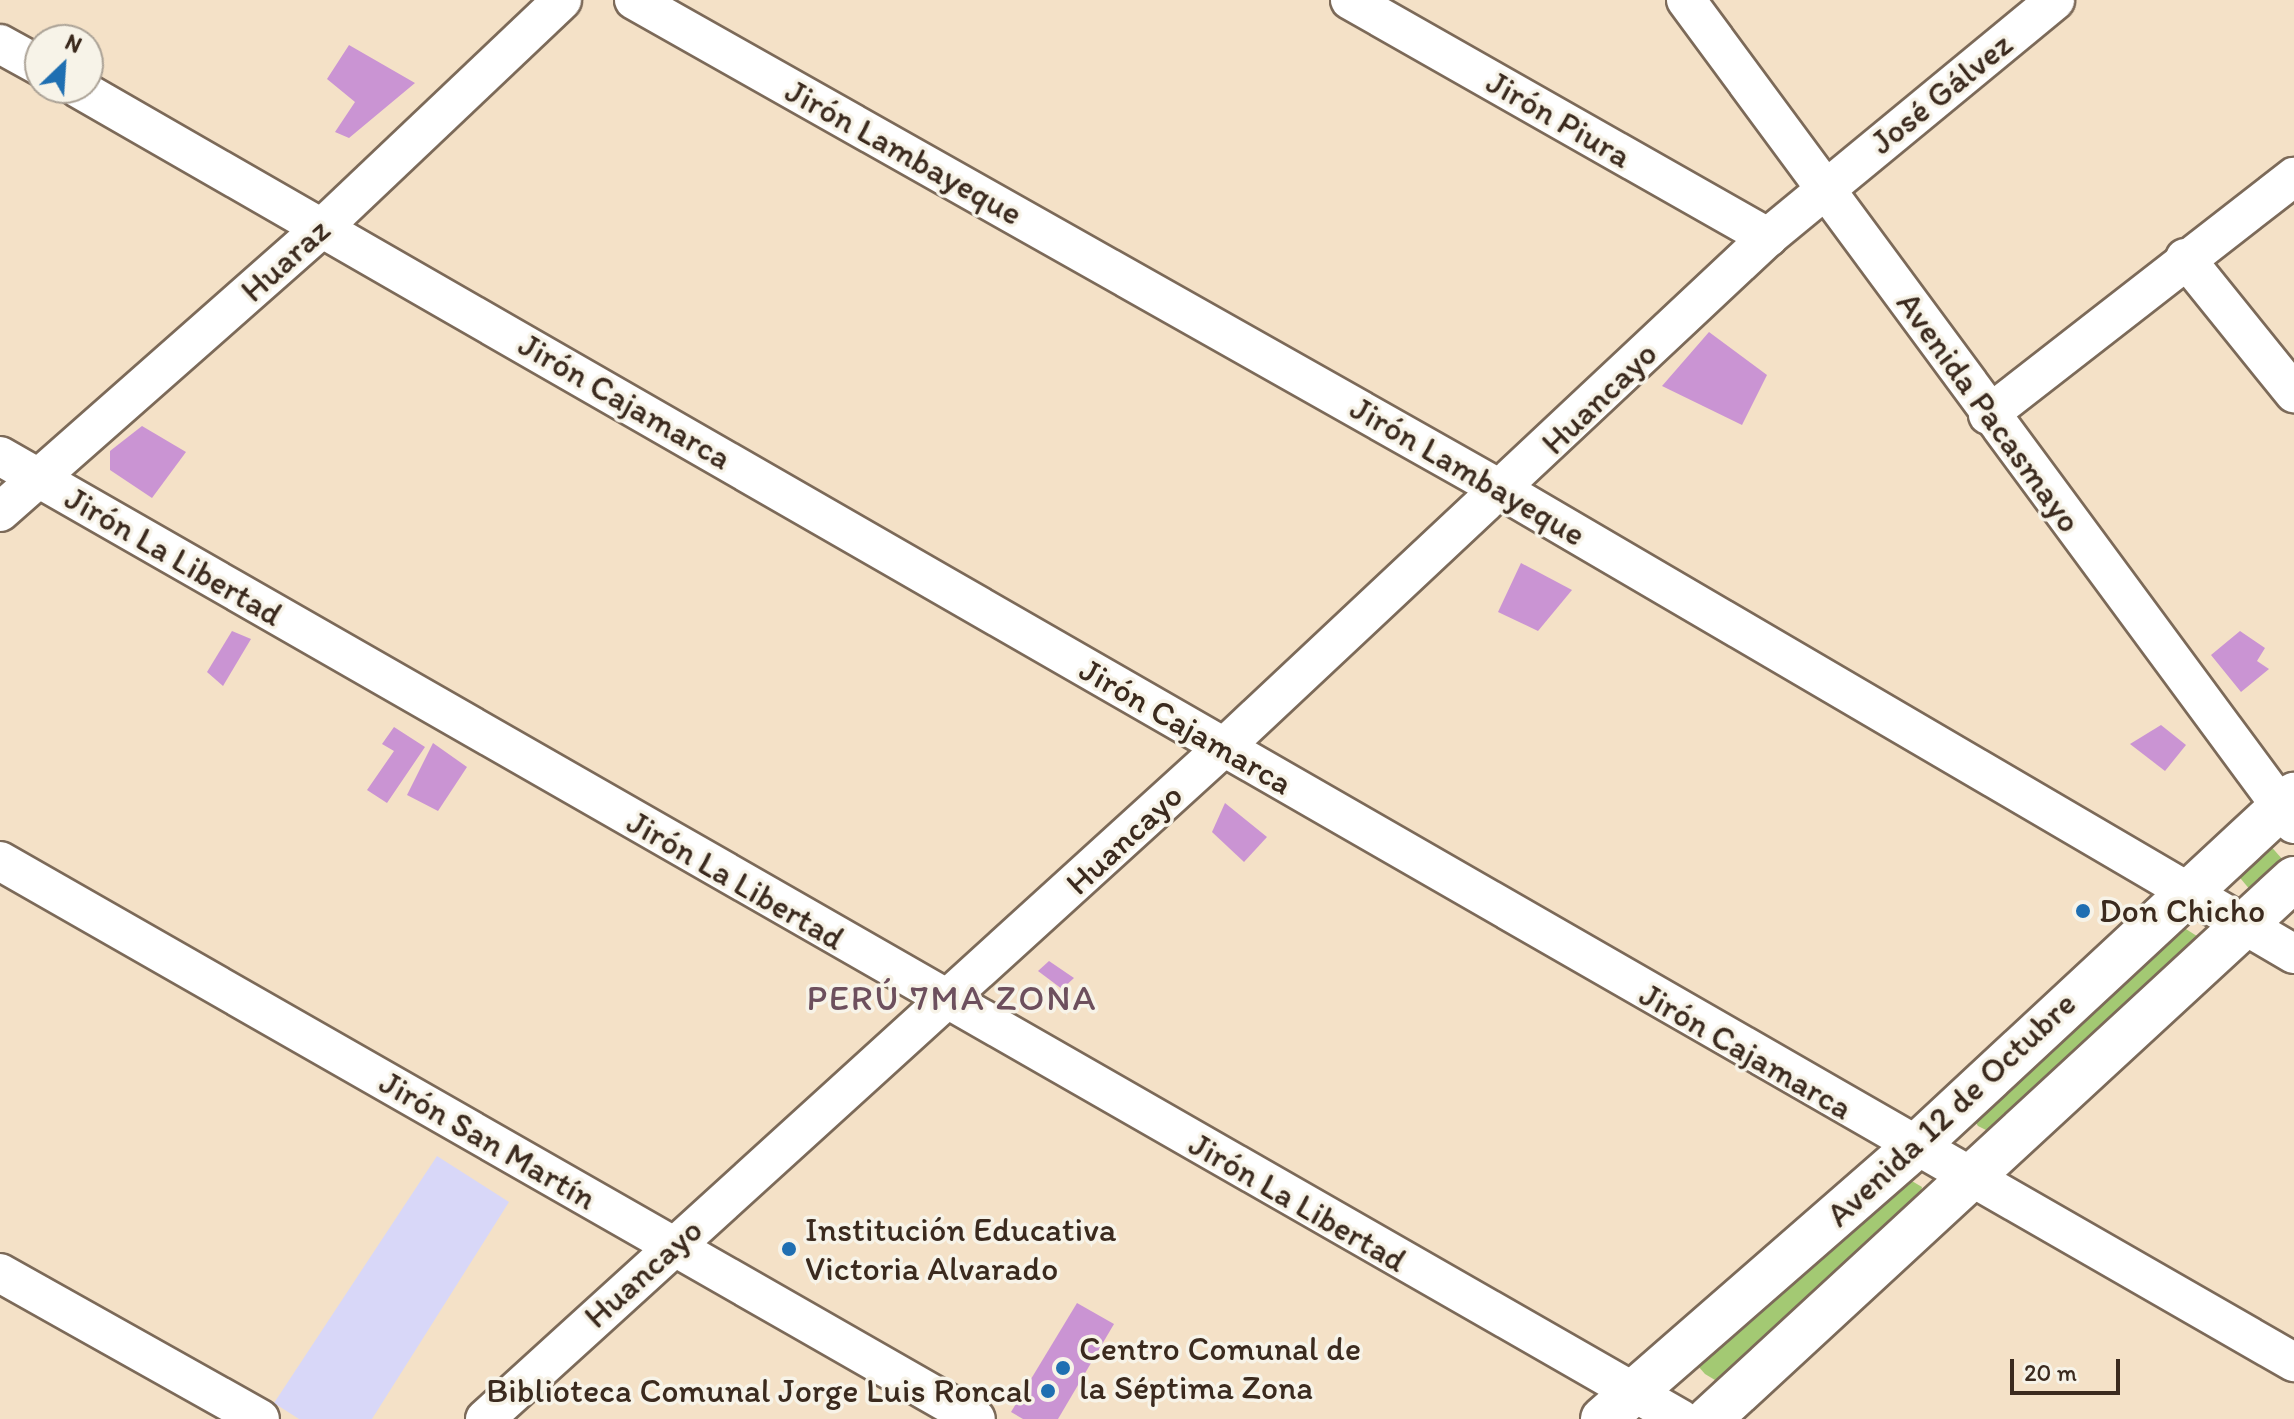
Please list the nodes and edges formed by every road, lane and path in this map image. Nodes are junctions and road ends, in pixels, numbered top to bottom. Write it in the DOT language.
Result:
graph roads {
  1 [pos="562,0"];
  2 [pos="634,0"];
  3 [pos="1350,0"];
  4 [pos="1686,0"];
  5 [pos="2055,0"];
  6 [pos="0,44"];
  7 [pos="24,57"];
  8 [pos="104,103"];
  9 [pos="2294,177"];
  10 [pos="1827,186"];
  11 [pos="324,226"];
  12 [pos="1768,237"];
  13 [pos="2185,258"];
  14 [pos="2294,393"];
  15 [pos="1988,415"];
  16 [pos="0,456"];
  17 [pos="39,478"];
  18 [pos="1502,490"];
  19 [pos="0,512"];
  20 [pos="1223,748"];
  21 [pos="2289,808"];
  22 [pos="0,861"];
  23 [pos="2294,879"];
  24 [pos="2187,890"];
  25 [pos="2246,925"];
  26 [pos="2294,954"];
  27 [pos="948,1002"];
  28 [pos="1914,1148"];
  29 [pos="1974,1181"];
  30 [pos="672,1245"];
  31 [pos="0,1273"];
  32 [pos="2294,1362"];
  33 [pos="1618,1406"];
  34 [pos="260,1419"];
  35 [pos="485,1419"];
  36 [pos="976,1419"];
  37 [pos="1681,1419"];
  38 [pos="1709,1419"];
  1 -- 11 [label="street, Huaraz"];
  2 -- 18 [label="street, Jirón Lambayeque"];
  3 -- 12 [label="street, Jirón Piura"];
  4 -- 10 [label="street, Avenida Pacasmayo"];
  5 -- 10 [label="street, José Gálvez"];
  6 -- 7 [label="street"];
  8 -- 11 [label="street, Jirón Cajamarca"];
  9 -- 13 [label="street"];
  10 -- 12 [label="street, Huancayo"];
  10 -- 15 [label="street, Avenida Pacasmayo"];
  11 -- 17 [label="street, Huaraz"];
  11 -- 20 [label="street, Jirón Cajamarca"];
  12 -- 18 [label="street, Huancayo"];
  13 -- 14 [label="street"];
  13 -- 15 [label="street"];
  15 -- 21 [label="street, Avenida Pacasmayo"];
  16 -- 17 [label="street, Jirón La Libertad"];
  17 -- 19 [label="street, Huaraz"];
  17 -- 27 [label="street, Jirón La Libertad"];
  18 -- 20 [label="street, Huancayo"];
  18 -- 24 [label="street, Jirón Lambayeque"];
  20 -- 27 [label="street, Huancayo"];
  20 -- 28 [label="street, Jirón Cajamarca"];
  21 -- 24 [label="main road, Avenida 12 de Octubre"];
  22 -- 30 [label="street, Jirón San Martín"];
  23 -- 25 [label="main road, Avenida 12 de Octubre"];
  24 -- 25 [label="street, Jirón Lambayeque"];
  24 -- 28 [label="main road, Avenida 12 de Octubre"];
  25 -- 26 [label="street, Jirón Lambayeque"];
  25 -- 29 [label="main road, Avenida 12 de Octubre"];
  27 -- 30 [label="street, Huancayo"];
  27 -- 33 [label="street, Jirón La Libertad"];
  28 -- 29 [label="street, Jirón Cajamarca"];
  28 -- 33 [label="main road, Avenida 12 de Octubre"];
  29 -- 32 [label="street, Jirón Cajamarca"];
  29 -- 38 [label="main road, Avenida 12 de Octubre"];
  30 -- 35 [label="street, Huancayo"];
  30 -- 36 [label="street, Jirón San Martín"];
  31 -- 34 [label="street"];
  33 -- 37 [label="street, Jirón La Libertad"];
}
